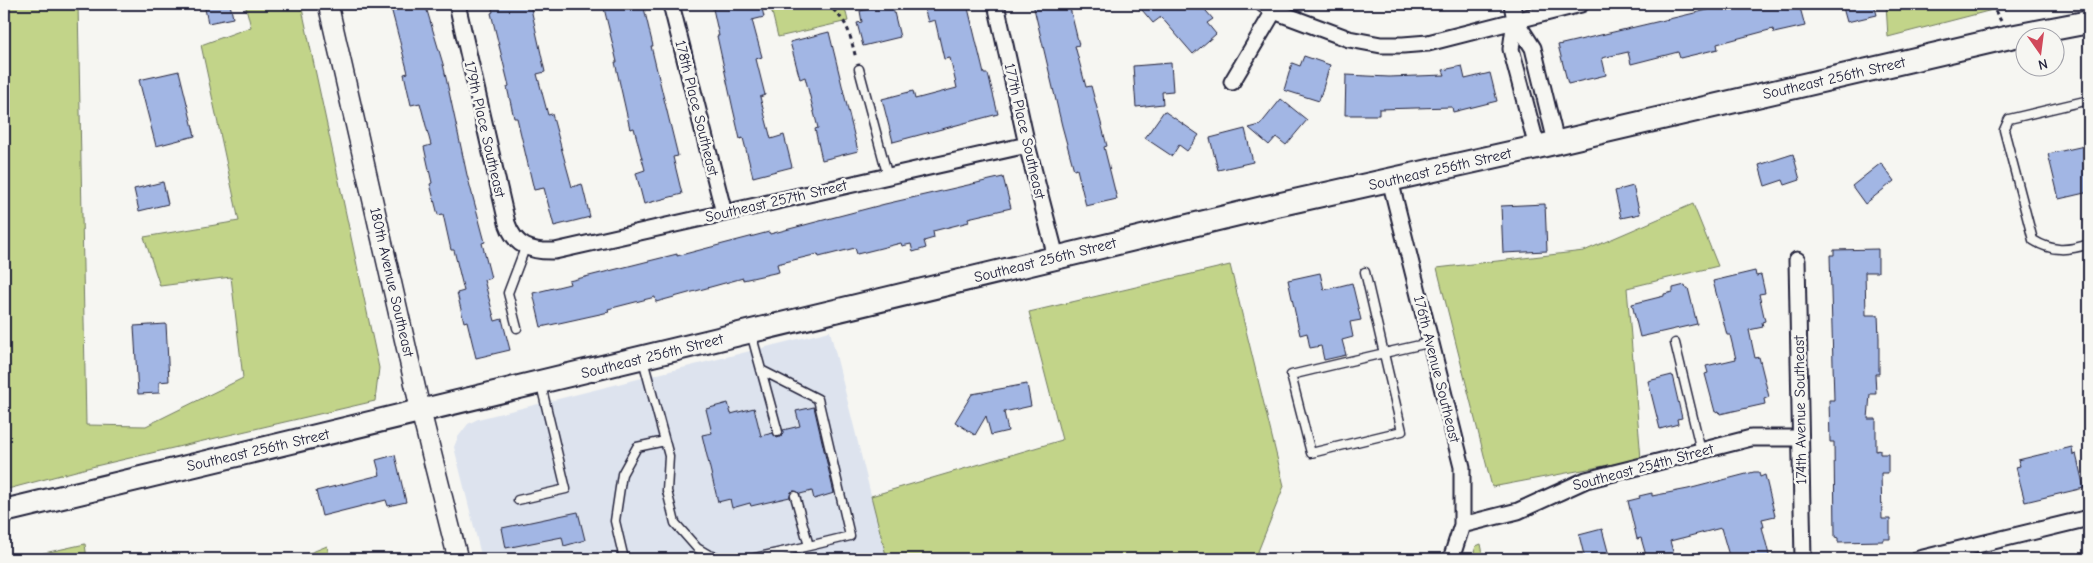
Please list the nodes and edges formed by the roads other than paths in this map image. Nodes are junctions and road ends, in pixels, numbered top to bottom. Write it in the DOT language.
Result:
graph roads {
  1 [pos="328,4"];
  2 [pos="457,4"];
  3 [pos="671,4"];
  4 [pos="996,4"];
  5 [pos="1512,4"];
  6 [pos="1581,4"];
  7 [pos="1269,7"];
  8 [pos="1516,20"];
  9 [pos="2089,22"];
  10 [pos="859,69"];
  11 [pos="1232,82"];
  12 [pos="2089,100"];
  13 [pos="1546,145"];
  14 [pos="1027,146"];
  15 [pos="888,176"];
  16 [pos="1390,180"];
  17 [pos="724,213"];
  18 [pos="2089,244"];
  19 [pos="526,248"];
  20 [pos="1056,257"];
  21 [pos="1796,260"];
  22 [pos="1365,272"];
  23 [pos="517,328"];
  24 [pos="751,331"];
  25 [pos="1429,343"];
  26 [pos="1675,343"];
  27 [pos="1383,353"];
  28 [pos="642,358"];
  29 [pos="761,370"];
  30 [pos="540,383"];
  31 [pos="422,412"];
  32 [pos="778,432"];
  33 [pos="1800,438"];
  34 [pos="665,441"];
  35 [pos="1701,451"];
  36 [pos="796,496"];
  37 [pos="518,500"];
  38 [pos="4,511"];
  39 [pos="2089,518"];
  40 [pos="1462,525"];
  41 [pos="809,546"];
  42 [pos="1973,553"];
  43 [pos="458,559"];
  44 [pos="624,559"];
  45 [pos="725,559"];
  46 [pos="750,559"];
  47 [pos="1451,559"];
  48 [pos="1803,559"];
  49 [pos="1919,559"];
  1 -- 31 [label="street, 180th Avenue Southeast"];
  2 -- 19 [label="street, 179th Place Southeast"];
  3 -- 17 [label="street, 178th Place Southeast"];
  4 -- 14 [label="street, 177th Place Southeast"];
  5 -- 8 [label="street"];
  6 -- 8 [label="street"];
  7 -- 8 [label="street"];
  7 -- 11 [label="street"];
  8 -- 13 [label="street"];
  8 -- 13 [label="street"];
  9 -- 13 [label="main road, Southeast 256th Street"];
  10 -- 15 [label="lane"];
  12 -- 18 [label="lane"];
  13 -- 16 [label="main road, Southeast 256th Street"];
  14 -- 15 [label="street, Southeast 257th Street"];
  14 -- 20 [label="street, 177th Place Southeast"];
  15 -- 17 [label="street, Southeast 257th Street"];
  16 -- 20 [label="main road, Southeast 256th Street"];
  16 -- 25 [label="street, 176th Avenue Southeast"];
  17 -- 19 [label="street, Southeast 257th Street"];
  19 -- 23 [label="lane"];
  20 -- 24 [label="main road, Southeast 256th Street"];
  21 -- 33 [label="street, 174th Avenue Southeast"];
  22 -- 27 [label="lane"];
  24 -- 28 [label="main road, Southeast 256th Street"];
  24 -- 29 [label="lane"];
  25 -- 27 [label="lane"];
  25 -- 40 [label="street, 176th Avenue Southeast"];
  26 -- 35 [label="lane"];
  27 -- 27 [label="lane"];
  28 -- 30 [label="main road, Southeast 256th Street"];
  28 -- 34 [label="lane"];
  29 -- 32 [label="lane"];
  29 -- 41 [label="lane"];
  30 -- 31 [label="main road, Southeast 256th Street"];
  30 -- 37 [label="lane"];
  31 -- 38 [label="main road, Southeast 256th Street"];
  31 -- 43 [label="street, 180th Avenue Southeast"];
  33 -- 35 [label="street, Southeast 254th Street"];
  33 -- 48 [label="street, 174th Avenue Southeast"];
  34 -- 44 [label="lane"];
  34 -- 45 [label="lane"];
  35 -- 40 [label="street, Southeast 254th Street"];
  36 -- 41 [label="lane"];
  39 -- 42 [label="street"];
  40 -- 47 [label="street, 176th Avenue Southeast"];
  41 -- 46 [label="lane"];
  42 -- 49 [label="street"];
}
